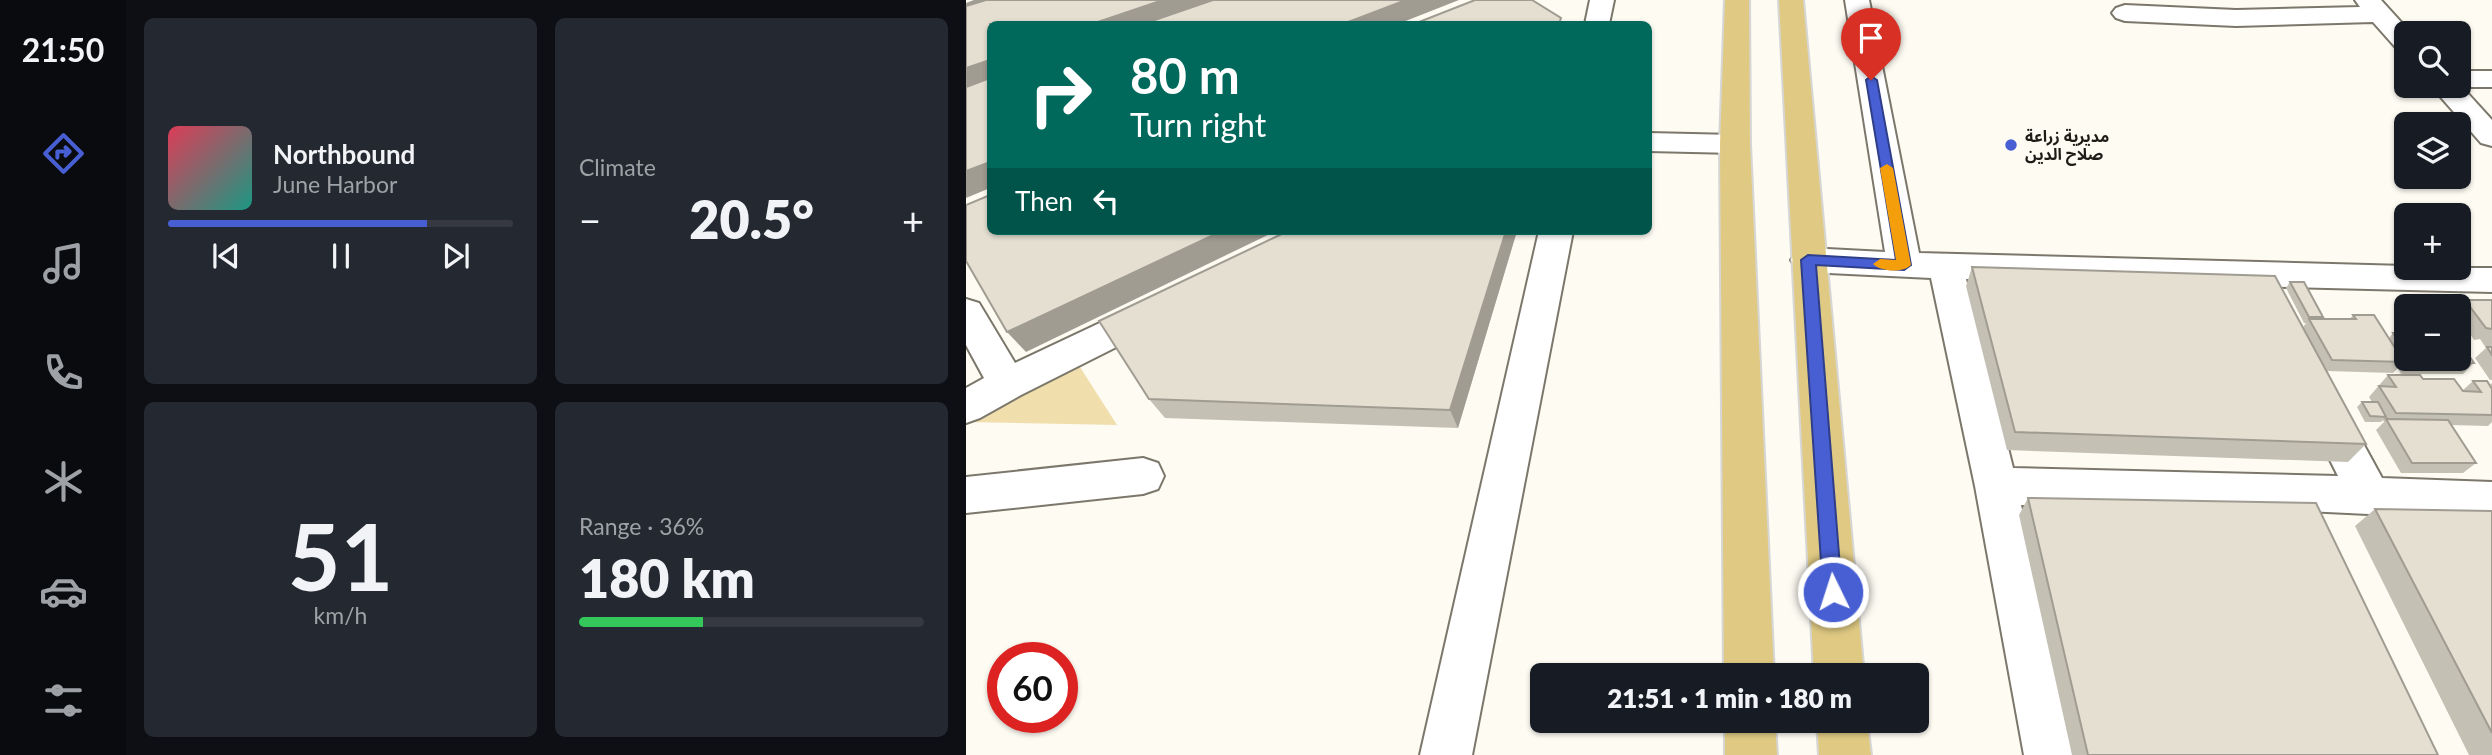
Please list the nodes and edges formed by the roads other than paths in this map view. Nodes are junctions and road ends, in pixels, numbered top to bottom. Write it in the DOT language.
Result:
graph roads {
  1 [pos="1602,0"];
  2 [pos="1737,0"];
  3 [pos="1791,0"];
  4 [pos="1857,0"];
  5 [pos="2374,7"];
  6 [pos="2125,13"];
  7 [pos="1598,21"];
  8 [pos="2394,30"];
  9 [pos="2471,79"];
  10 [pos="2492,79"];
  11 [pos="2456,98"];
  12 [pos="2492,137"];
  13 [pos="1652,142"];
  14 [pos="1735,144"];
  15 [pos="1555,235"];
  16 [pos="1808,260"];
  17 [pos="1904,265"];
  18 [pos="1946,266"];
  19 [pos="2255,274"];
  20 [pos="2492,280"];
  21 [pos="1188,296"];
  22 [pos="2274,311"];
  23 [pos="966,312"];
  24 [pos="1007,384"];
  25 [pos="2312,385"];
  26 [pos="966,407"];
  27 [pos="1143,476"];
  28 [pos="1996,486"];
  29 [pos="966,495"];
  30 [pos="2370,497"];
  31 [pos="2492,501"];
  32 [pos="1749,663"];
  33 [pos="1838,663"];
  34 [pos="1750,733"];
  35 [pos="1843,733"];
  36 [pos="1446,755"];
  37 [pos="1751,755"];
  38 [pos="1845,755"];
  39 [pos="2050,755"];
  1 -- 7 [label="street"];
  2 -- 14 [label="main road"];
  3 -- 16 [label="main road"];
  4 -- 17 [label="street"];
  5 -- 6 [label="street"];
  5 -- 8 [label="street"];
  9 -- 10 [label="street"];
  11 -- 12 [label="street"];
  13 -- 14 [label="street"];
  14 -- 32 [label="main road"];
  15 -- 36 [label="street"];
  16 -- 17 [label="street"];
  16 -- 33 [label="main road"];
  17 -- 18 [label="street"];
  18 -- 19 [label="street"];
  18 -- 28 [label="street"];
  19 -- 20 [label="street"];
  19 -- 22 [label="street"];
  21 -- 24 [label="street"];
  23 -- 24 [label="street"];
  24 -- 26 [label="street"];
  25 -- 30 [label="street"];
  27 -- 29 [label="street"];
  28 -- 30 [label="street"];
  28 -- 39 [label="street"];
  30 -- 31 [label="street"];
  34 -- 37 [label="main road"];
  35 -- 38 [label="main road"];
}
